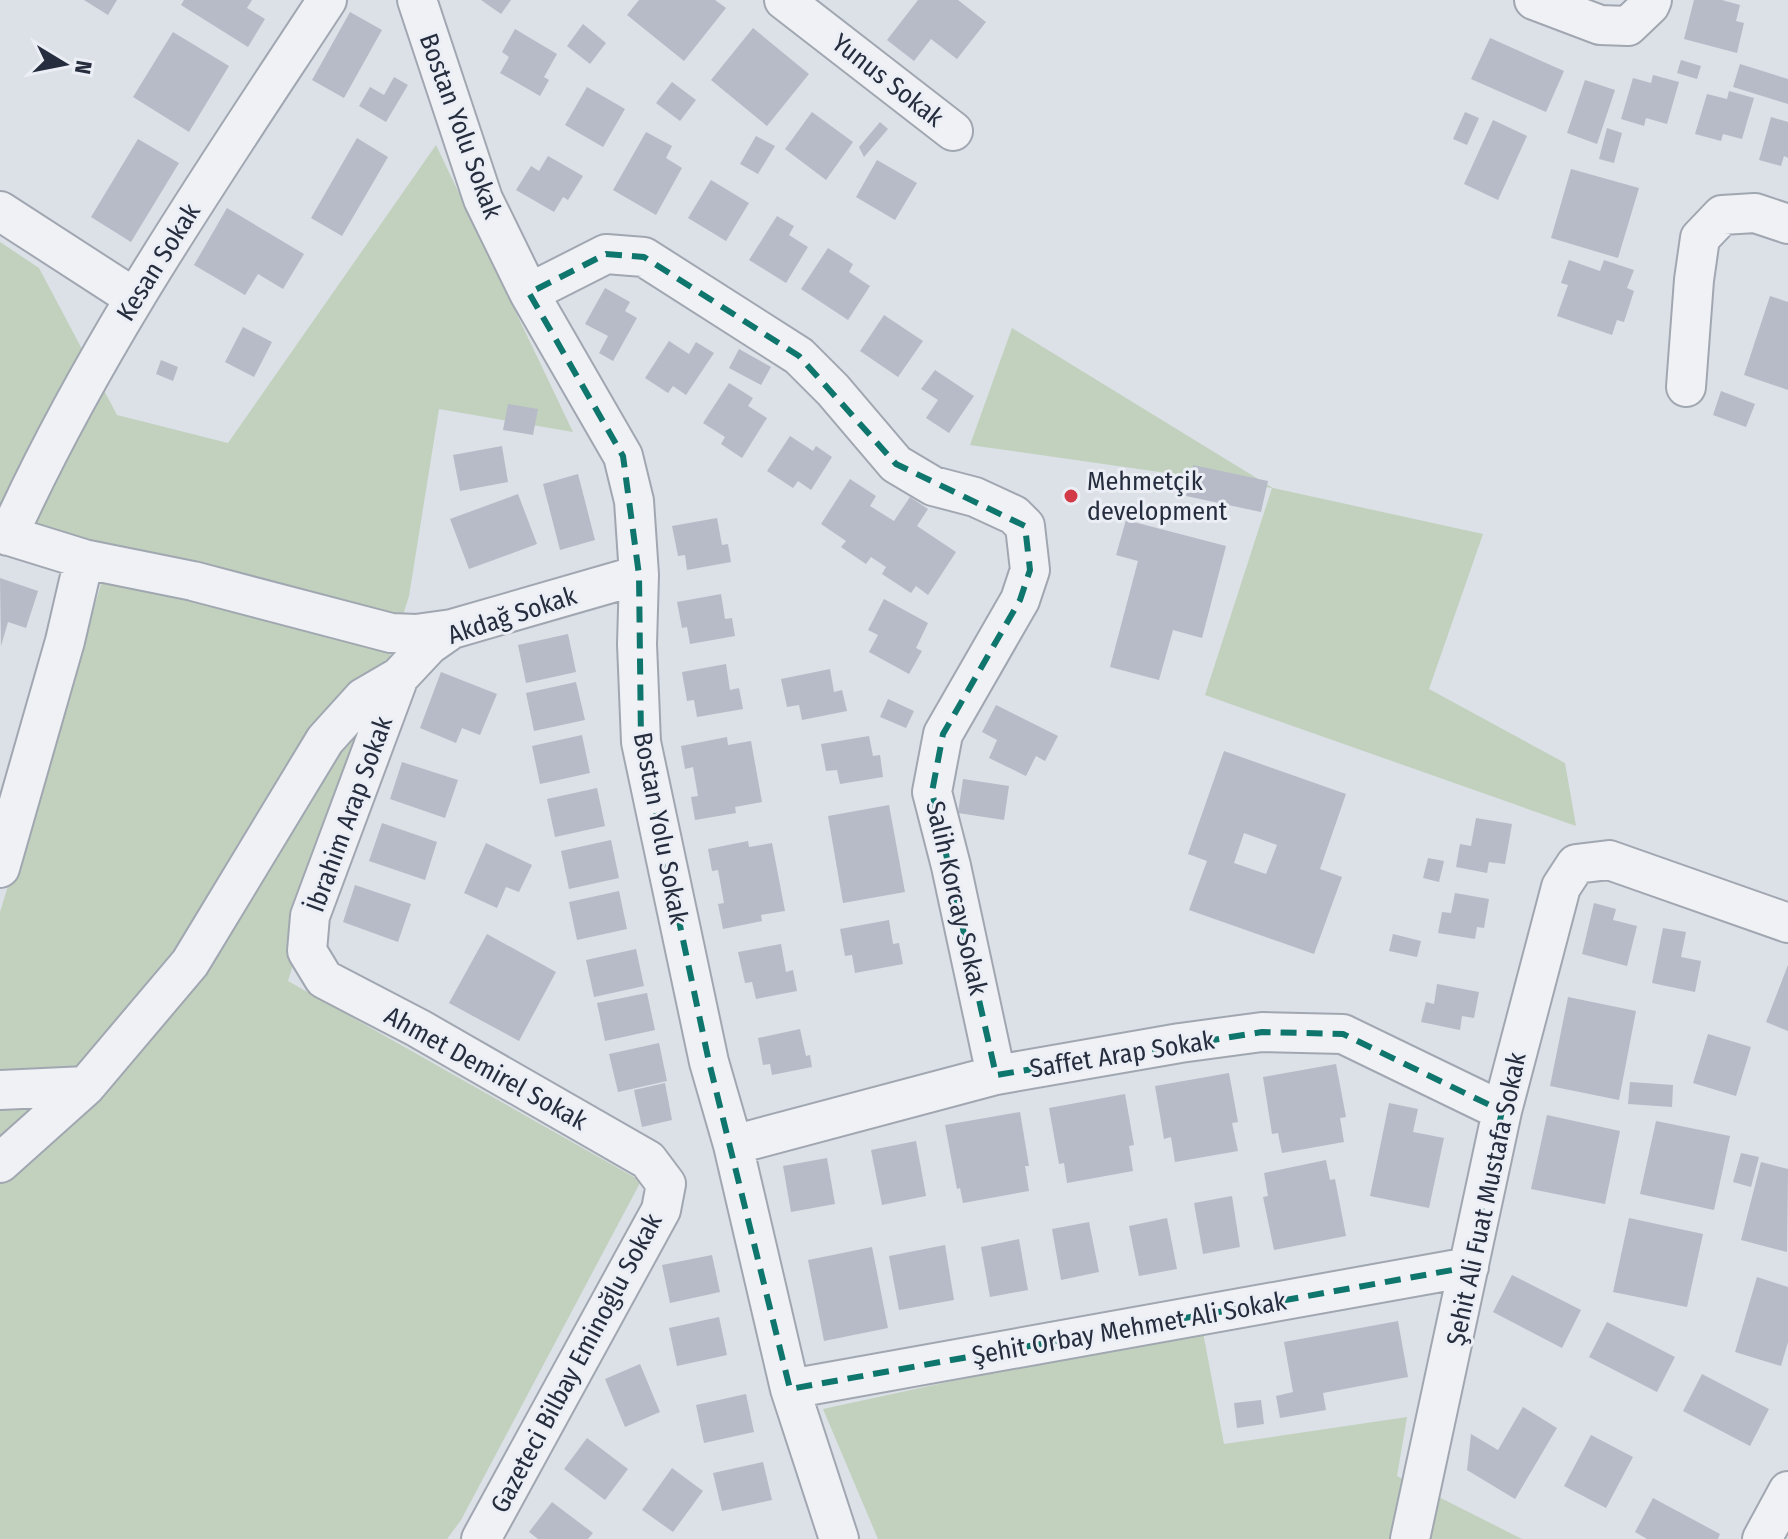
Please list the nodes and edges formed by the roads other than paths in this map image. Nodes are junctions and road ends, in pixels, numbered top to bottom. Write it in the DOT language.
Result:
graph roads {
  1 [pos="327,0"];
  2 [pos="417,0"];
  3 [pos="784,0"];
  4 [pos="1534,0"];
  5 [pos="1652,0"];
  6 [pos="953,131"];
  7 [pos="0,211"];
  8 [pos="1788,224"];
  9 [pos="529,293"];
  10 [pos="133,297"];
  11 [pos="1686,387"];
  12 [pos="4,534"];
  13 [pos="84,559"];
  14 [pos="639,575"];
  15 [pos="452,629"];
  16 [pos="399,677"];
  17 [pos="0,868"];
  18 [pos="1788,923"];
  19 [pos="307,951"];
  20 [pos="996,1075"];
  21 [pos="86,1086"];
  22 [pos="0,1090"];
  23 [pos="1502,1111"];
  24 [pos="733,1145"];
  25 [pos="0,1163"];
  26 [pos="666,1184"];
  27 [pos="1469,1267"];
  28 [pos="790,1389"];
  29 [pos="1788,1491"];
  30 [pos="481,1539"];
  31 [pos="839,1539"];
  32 [pos="1410,1539"];
  33 [pos="1762,1539"];
  1 -- 10 [label="street, Kesan Sokak"];
  2 -- 9 [label="street, Bostan Yolu Sokak"];
  3 -- 6 [label="street, Yunus Sokak"];
  4 -- 5 [label="street"];
  7 -- 10 [label="street"];
  8 -- 11 [label="street"];
  9 -- 14 [label="street, Bostan Yolu Sokak"];
  9 -- 20 [label="street, Salih Korcay Sokak"];
  10 -- 12 [label="street, Kesan Sokak"];
  12 -- 13 [label="street"];
  13 -- 15 [label="street"];
  13 -- 17 [label="street"];
  14 -- 15 [label="street, Akdağ Sokak"];
  14 -- 24 [label="street, Bostan Yolu Sokak"];
  15 -- 16 [label="street, Akdağ Sokak"];
  16 -- 19 [label="street, İbrahim Arap Sokak"];
  16 -- 21 [label="street"];
  18 -- 23 [label="street, Şehit Ali Fuat Mustafa Sokak"];
  19 -- 26 [label="street, Ahmet Demirel Sokak"];
  20 -- 23 [label="street, Saffet Arap Sokak"];
  20 -- 24 [label="street, Saffet Arap Sokak"];
  21 -- 22 [label="street"];
  21 -- 25 [label="street"];
  23 -- 27 [label="street, Şehit Ali Fuat Mustafa Sokak"];
  24 -- 28 [label="street, Bostan Yolu Sokak"];
  26 -- 30 [label="street, Gazeteci Bilbay Eminoğlu Sokak"];
  27 -- 28 [label="street, Şehit Orbay Mehmet Ali Sokak"];
  27 -- 32 [label="street, Şehit Ali Fuat Mustafa Sokak"];
  28 -- 31 [label="street, Bostan Yolu Sokak"];
  29 -- 33 [label="street"];
}
